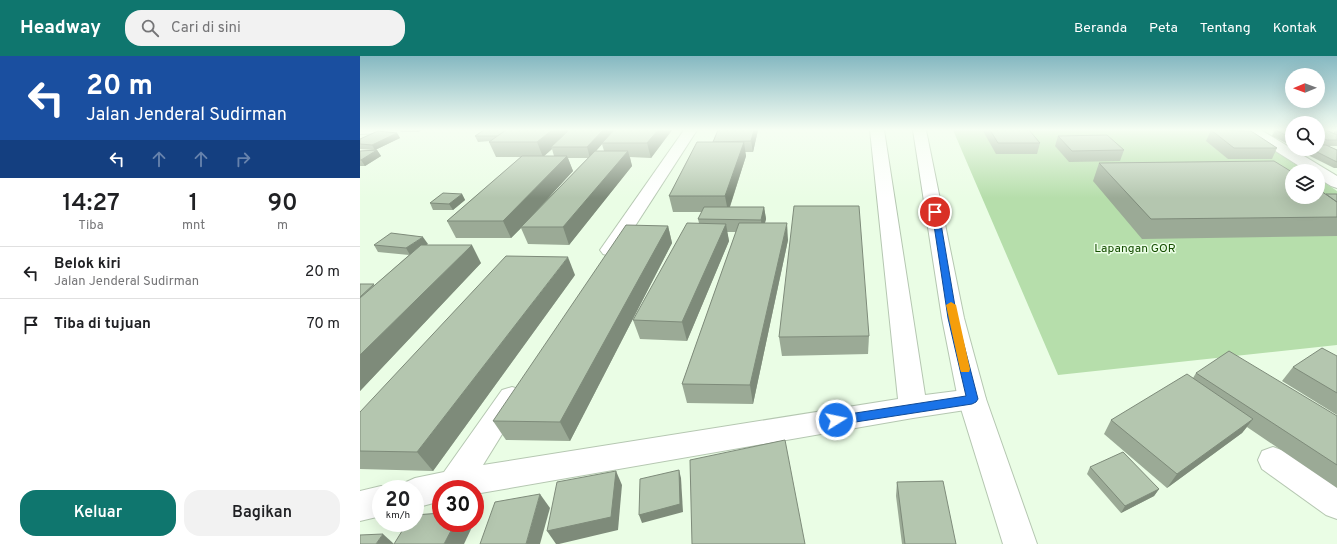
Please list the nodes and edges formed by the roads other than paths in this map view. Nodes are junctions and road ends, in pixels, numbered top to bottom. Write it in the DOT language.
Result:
graph roads {
  1 [pos="675,153"];
  2 [pos="880,153"];
  3 [pos="924,153"];
  4 [pos="1290,153"];
  5 [pos="1336,181"];
  6 [pos="598,268"];
  7 [pos="524,379"];
  8 [pos="972,399"];
  9 [pos="913,408"];
  10 [pos="1273,460"];
  11 [pos="457,480"];
  12 [pos="478,480"];
  13 [pos="372,503"];
  14 [pos="1337,504"];
  15 [pos="360,506"];
  16 [pos="1020,544"];
  1 -- 6 [label="street"];
  2 -- 9 [label="street"];
  3 -- 8 [label="street"];
  4 -- 5 [label="street"];
  7 -- 11 [label="street"];
  8 -- 9 [label="street"];
  8 -- 16 [label="street"];
  9 -- 12 [label="street"];
  10 -- 14 [label="street"];
  13 -- 15 [label="street"];
}
